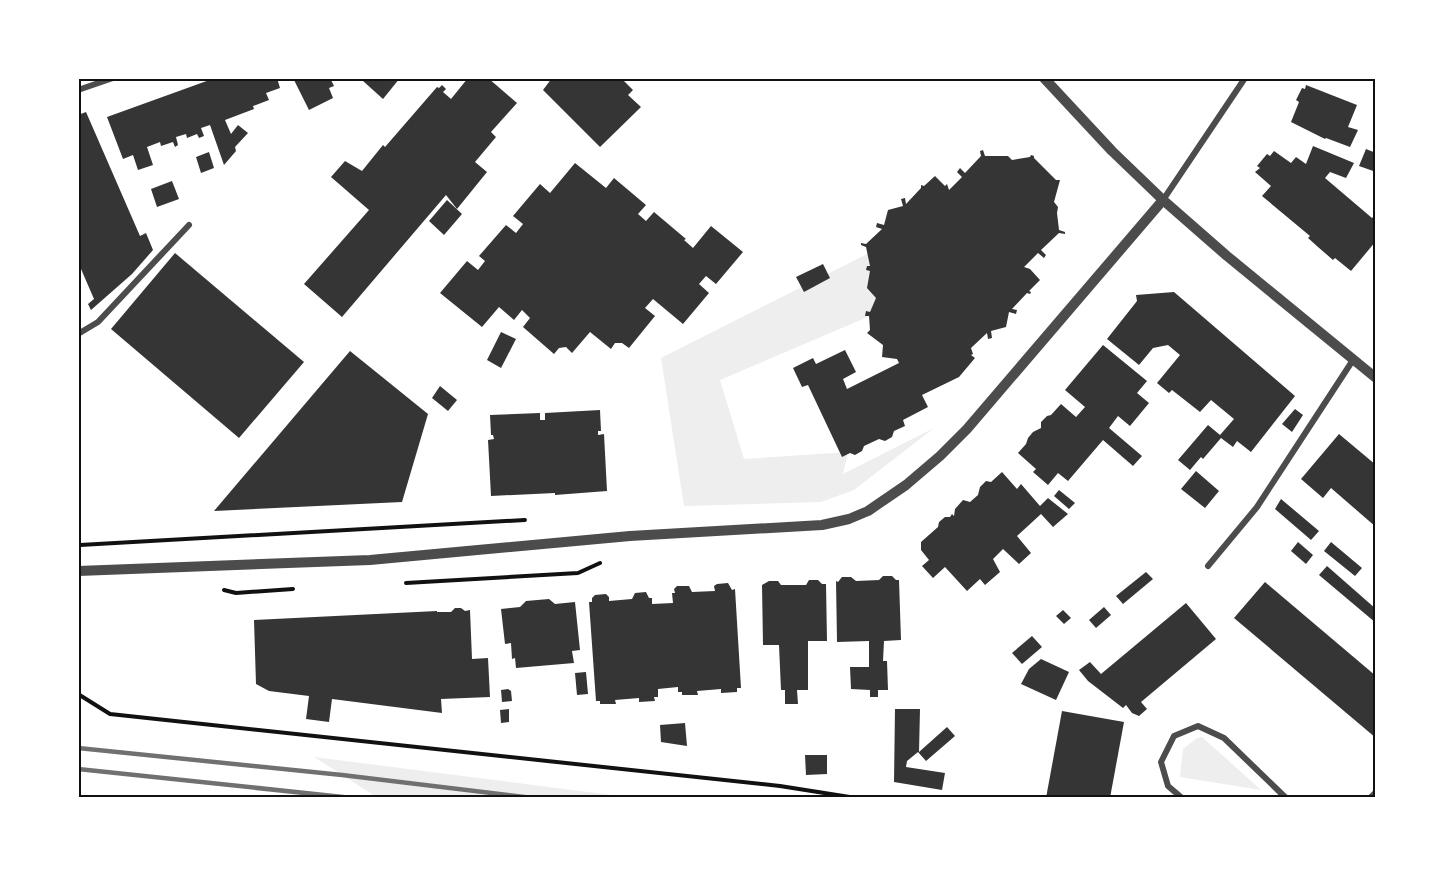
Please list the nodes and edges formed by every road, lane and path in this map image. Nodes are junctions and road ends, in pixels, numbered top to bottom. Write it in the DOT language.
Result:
graph roads {
  1 [pos="1044,78"];
  2 [pos="1245,78"];
  3 [pos="110,79"];
  4 [pos="78,90"];
  5 [pos="1163,200"];
  6 [pos="189,225"];
  7 [pos="78,334"];
  8 [pos="1353,360"];
  9 [pos="1376,378"];
  10 [pos="528,520"];
  11 [pos="78,545"];
  12 [pos="605,561"];
  13 [pos="1208,566"];
  14 [pos="78,571"];
  15 [pos="398,583"];
  16 [pos="216,588"];
  17 [pos="303,588"];
  18 [pos="78,694"];
  19 [pos="1376,792"];
  20 [pos="856,798"];
  21 [pos="1287,798"];
  22 [pos="1370,798"];
  1 -- 5 [label="street"];
  2 -- 5 [label="street"];
  3 -- 4 [label="street"];
  5 -- 8 [label="street"];
  5 -- 14 [label="street"];
  6 -- 7 [label="street"];
  8 -- 9 [label="street"];
  8 -- 13 [label="street"];
  10 -- 11 [label="path"];
  12 -- 15 [label="path"];
  16 -- 17 [label="path"];
  18 -- 20 [label="path"];
  19 -- 22 [label="street"];
  21 -- 21 [label="street"];
}
